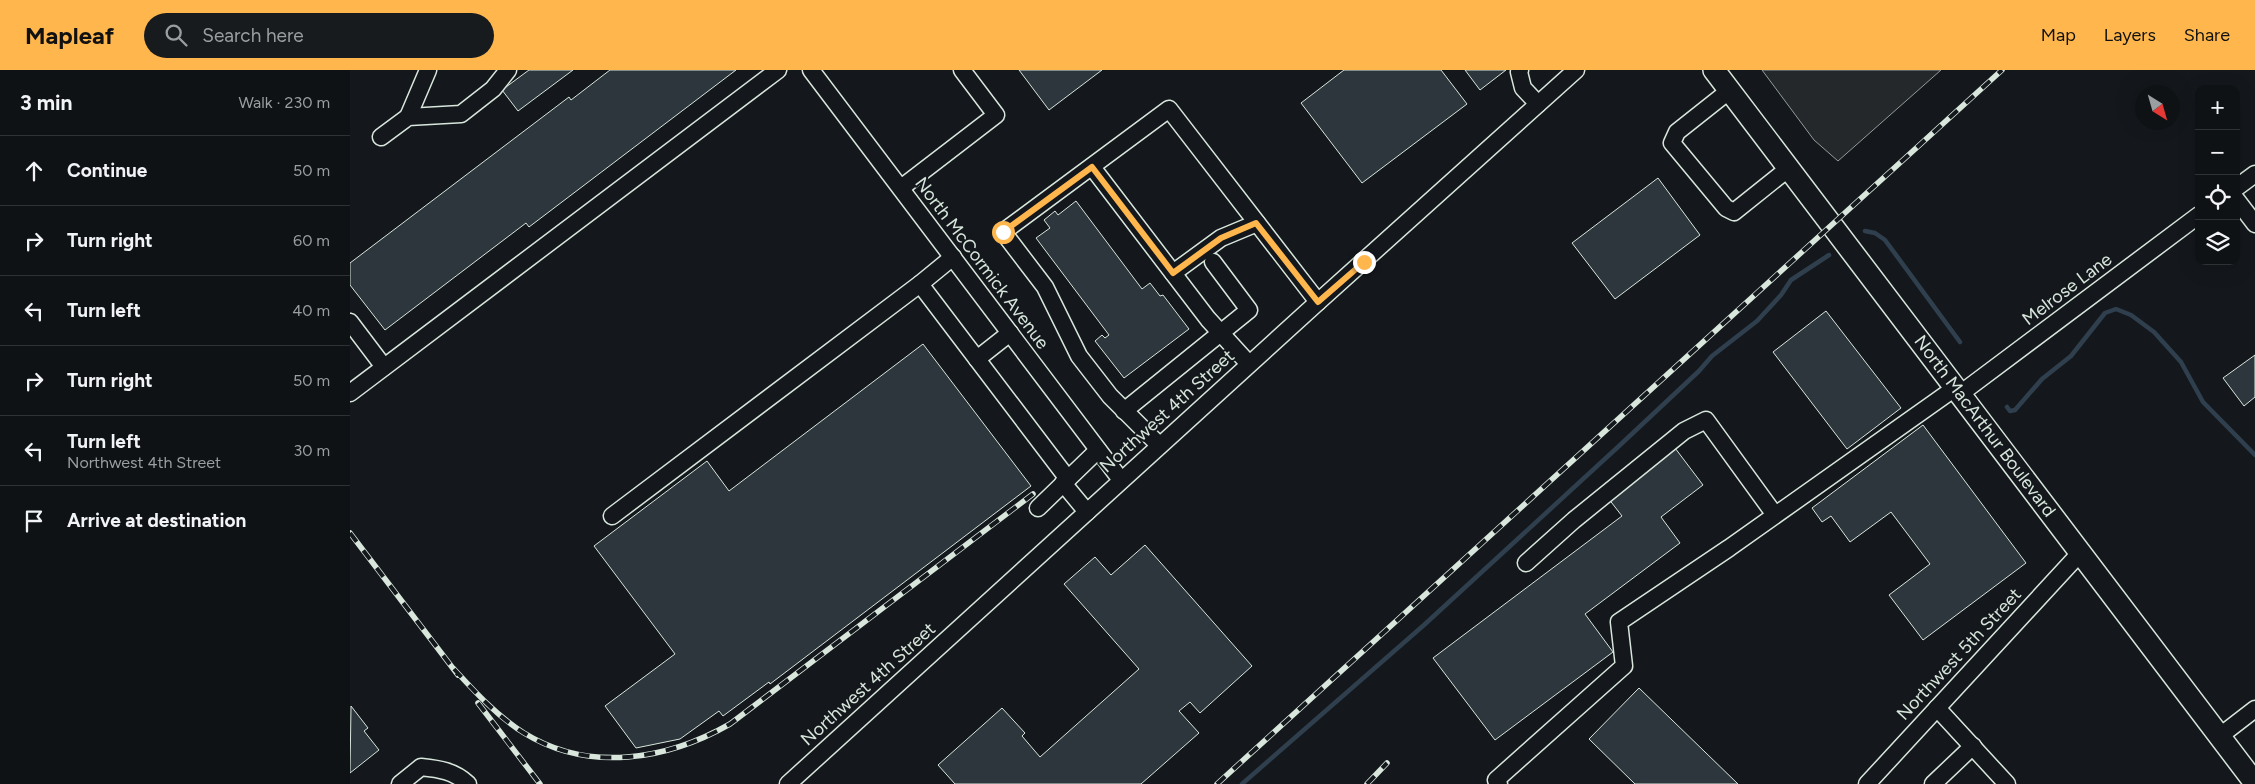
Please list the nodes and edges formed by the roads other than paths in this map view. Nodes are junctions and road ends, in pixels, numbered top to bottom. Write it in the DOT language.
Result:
graph roads {
  1 [pos="428,70"];
  2 [pos="508,70"];
  3 [pos="778,70"];
  4 [pos="811,70"];
  5 [pos="962,70"];
  6 [pos="1520,70"];
  7 [pos="1576,70"];
  8 [pos="1714,70"];
  9 [pos="1730,90"];
  10 [pos="1538,104"];
  11 [pos="408,117"];
  12 [pos="381,137"];
  13 [pos="1092,167"];
  14 [pos="1789,168"];
  15 [pos="2255,174"];
  16 [pos="2240,185"];
  17 [pos="901,188"];
  18 [pos="2240,204"];
  19 [pos="2195,219"];
  20 [pos="1256,223"];
  21 [pos="2255,224"];
  22 [pos="953,257"];
  23 [pos="1213,262"];
  24 [pos="1173,273"];
  25 [pos="920,284"];
  26 [pos="1318,302"];
  27 [pos="353,332"];
  28 [pos="1010,333"];
  29 [pos="1221,334"];
  30 [pos="977,359"];
  31 [pos="1249,364"];
  32 [pos="384,367"];
  33 [pos="1958,391"];
  34 [pos="350,394"];
  35 [pos="1124,411"];
  36 [pos="1160,446"];
  37 [pos="1098,450"];
  38 [pos="1122,480"];
  39 [pos="1066,481"];
  40 [pos="1038,508"];
  41 [pos="1087,512"];
  42 [pos="1775,515"];
  43 [pos="612,516"];
  44 [pos="2081,552"];
  45 [pos="1526,562"];
  46 [pos="1937,708"];
  47 [pos="2255,709"];
  48 [pos="2220,736"];
  49 [pos="1973,746"];
  50 [pos="2255,782"];
  51 [pos="400,784"];
  52 [pos="468,784"];
  53 [pos="788,784"];
  54 [pos="1499,784"];
  55 [pos="1867,784"];
  56 [pos="1933,784"];
  57 [pos="2008,784"];
  1 -- 11 [label="street"];
  2 -- 11 [label="street"];
  3 -- 32 [label="street"];
  4 -- 17 [label="street, North McCormick Avenue"];
  5 -- 17 [label="street"];
  6 -- 10 [label="street"];
  7 -- 10 [label="street, Northwest 4th Street"];
  8 -- 9 [label="main road, North MacArthur Boulevard"];
  9 -- 14 [label="main road, North MacArthur Boulevard"];
  9 -- 14 [label="street"];
  10 -- 26 [label="street, Northwest 4th Street"];
  11 -- 12 [label="street"];
  13 -- 20 [label="street"];
  13 -- 24 [label="street"];
  13 -- 35 [label="street"];
  14 -- 33 [label="main road, North MacArthur Boulevard"];
  15 -- 16 [label="street"];
  17 -- 22 [label="street, North McCormick Avenue"];
  18 -- 21 [label="street"];
  19 -- 33 [label="street, Melrose Lane"];
  20 -- 24 [label="street"];
  20 -- 26 [label="street"];
  22 -- 25 [label="street"];
  22 -- 28 [label="street, North McCormick Avenue"];
  23 -- 29 [label="street"];
  24 -- 29 [label="street"];
  25 -- 30 [label="street"];
  25 -- 43 [label="street"];
  26 -- 31 [label="street, Northwest 4th Street"];
  27 -- 32 [label="street"];
  28 -- 30 [label="street"];
  28 -- 37 [label="street, North McCormick Avenue"];
  29 -- 31 [label="street"];
  29 -- 35 [label="street"];
  30 -- 39 [label="street"];
  31 -- 36 [label="street, Northwest 4th Street"];
  32 -- 34 [label="street"];
  33 -- 42 [label="street, Melrose Lane"];
  33 -- 44 [label="main road, North MacArthur Boulevard"];
  35 -- 36 [label="street"];
  36 -- 38 [label="street, Northwest 4th Street"];
  37 -- 38 [label="street, North McCormick Avenue"];
  37 -- 39 [label="street"];
  38 -- 41 [label="street, Northwest 4th Street"];
  39 -- 40 [label="street"];
  39 -- 41 [label="street"];
  41 -- 53 [label="street, Northwest 4th Street"];
  42 -- 45 [label="street"];
  42 -- 54 [label="street, Melrose Lane"];
  44 -- 46 [label="street, Northwest 5th Street"];
  44 -- 48 [label="main road, North MacArthur Boulevard"];
  46 -- 49 [label="street"];
  46 -- 55 [label="street, Northwest 5th Street"];
  47 -- 48 [label="street"];
  48 -- 50 [label="main road, North MacArthur Boulevard"];
  49 -- 56 [label="street"];
  49 -- 57 [label="street"];
  51 -- 52 [label="street"];
}
